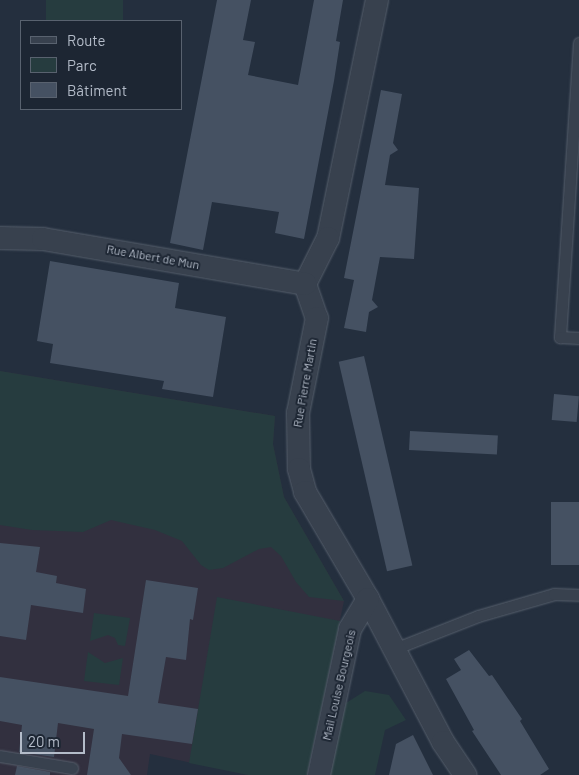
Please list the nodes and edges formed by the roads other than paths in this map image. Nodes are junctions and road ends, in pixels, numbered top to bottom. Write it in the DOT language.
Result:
graph roads {
  1 [pos="377,0"];
  2 [pos="579,43"];
  3 [pos="0,238"];
  4 [pos="305,284"];
  5 [pos="579,338"];
  6 [pos="579,595"];
  7 [pos="368,599"];
  8 [pos="394,649"];
  9 [pos="443,742"];
  10 [pos="0,756"];
  11 [pos="72,768"];
  12 [pos="319,775"];
  13 [pos="458,775"];
  14 [pos="465,775"];
  1 -- 4 [label="street"];
  2 -- 5 [label="lane"];
  3 -- 4 [label="street, Rue Albert de Mun"];
  4 -- 7 [label="street, Rue Pierre Martin"];
  6 -- 8 [label="lane"];
  7 -- 8 [label="street, Rue Pierre Martin"];
  7 -- 12 [label="street, Mail Louise Bourgeois"];
  8 -- 9 [label="street, Rue Pierre Martin"];
  9 -- 13 [label="street, Rue Pierre Martin"];
  9 -- 14 [label="street, Rue Pierre Martin"];
  10 -- 11 [label="lane"];
}
